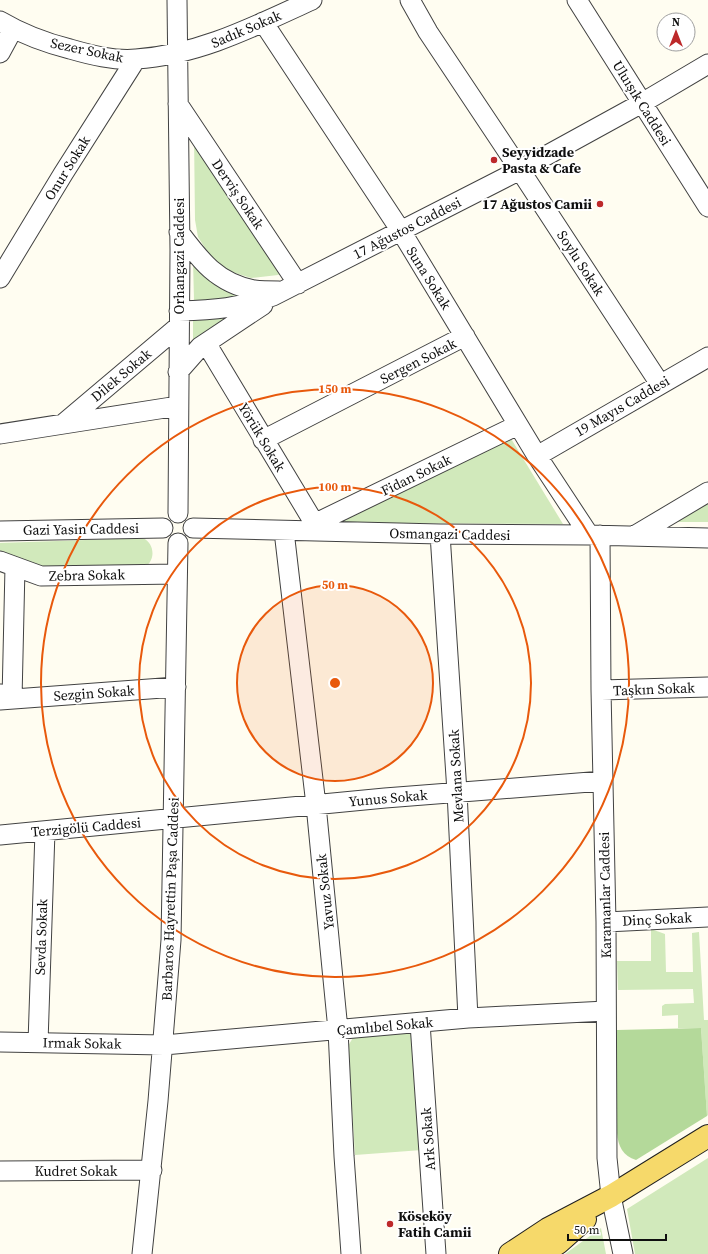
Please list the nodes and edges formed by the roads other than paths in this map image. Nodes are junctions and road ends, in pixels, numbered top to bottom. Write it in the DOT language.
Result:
graph roads {
  1 [pos="177,0"];
  2 [pos="312,0"];
  3 [pos="410,0"];
  4 [pos="577,0"];
  5 [pos="263,22"];
  6 [pos="7,25"];
  7 [pos="0,53"];
  8 [pos="178,54"];
  9 [pos="136,60"];
  10 [pos="708,64"];
  11 [pos="642,103"];
  12 [pos="178,104"];
  13 [pos="520,170"];
  14 [pos="708,207"];
  15 [pos="401,231"];
  16 [pos="179,232"];
  17 [pos="0,278"];
  18 [pos="290,288"];
  19 [pos="179,318"];
  20 [pos="465,336"];
  21 [pos="206,343"];
  22 [pos="708,357"];
  23 [pos="178,372"];
  24 [pos="660,384"];
  25 [pos="178,406"];
  26 [pos="63,424"];
  27 [pos="518,425"];
  28 [pos="0,434"];
  29 [pos="263,440"];
  30 [pos="537,456"];
  31 [pos="708,492"];
  32 [pos="178,513"];
  33 [pos="162,528"];
  34 [pos="192,528"];
  35 [pos="317,528"];
  36 [pos="0,531"];
  37 [pos="284,531"];
  38 [pos="440,534"];
  39 [pos="595,535"];
  40 [pos="634,536"];
  41 [pos="708,538"];
  42 [pos="178,543"];
  43 [pos="8,564"];
  44 [pos="177,574"];
  45 [pos="176,687"];
  46 [pos="708,687"];
  47 [pos="601,690"];
  48 [pos="4,698"];
  49 [pos="603,780"];
  50 [pos="458,792"];
  51 [pos="316,805"];
  52 [pos="173,819"];
  53 [pos="45,831"];
  54 [pos="0,835"];
  55 [pos="708,917"];
  56 [pos="606,922"];
  57 [pos="606,1011"];
  58 [pos="468,1018"];
  59 [pos="420,1023"];
  60 [pos="338,1030"];
  61 [pos="0,1042"];
  62 [pos="38,1043"];
  63 [pos="164,1045"];
  64 [pos="708,1136"];
  65 [pos="152,1170"];
  66 [pos="0,1171"];
  67 [pos="611,1196"];
  68 [pos="142,1254"];
  69 [pos="351,1254"];
  70 [pos="436,1254"];
  71 [pos="510,1254"];
  72 [pos="541,1254"];
  73 [pos="623,1254"];
  1 -- 8 [label="street, Orhangazi Caddesi"];
  2 -- 5 [label="street, Sadık Sokak"];
  3 -- 13 [label="street, Soylu Sokak"];
  4 -- 11 [label="street, Uluışık Caddesi"];
  5 -- 8 [label="street, Sadık Sokak"];
  5 -- 15 [label="street, Suna Sokak"];
  6 -- 7 [label="street"];
  6 -- 9 [label="street, Sezer Sokak"];
  8 -- 9 [label="street, Sezer Sokak"];
  8 -- 12 [label="street, Orhangazi Caddesi"];
  9 -- 17 [label="street, Onur Sokak"];
  10 -- 11 [label="street, 17 Ağustos Caddesi"];
  11 -- 13 [label="street, 17 Ağustos Caddesi"];
  11 -- 14 [label="street, Uluışık Caddesi"];
  12 -- 16 [label="street, Orhangazi Caddesi"];
  12 -- 18 [label="street, Derviş Sokak"];
  13 -- 15 [label="street, 17 Ağustos Caddesi"];
  13 -- 24 [label="street, Soylu Sokak"];
  15 -- 18 [label="street, 17 Ağustos Caddesi"];
  15 -- 20 [label="street, Suna Sokak"];
  16 -- 18 [label="street"];
  16 -- 19 [label="street, Orhangazi Caddesi"];
  18 -- 19 [label="street, 17 Ağustos Caddesi"];
  18 -- 21 [label="street"];
  19 -- 23 [label="street, Orhangazi Caddesi"];
  19 -- 26 [label="street, Dilek Sokak"];
  20 -- 27 [label="street, Suna Sokak"];
  20 -- 29 [label="street, Sergen Sokak"];
  21 -- 23 [label="street"];
  21 -- 29 [label="street, Yörük Sokak"];
  22 -- 24 [label="street, 19 Mayıs Caddesi"];
  23 -- 25 [label="street, Orhangazi Caddesi"];
  24 -- 30 [label="street, 19 Mayıs Caddesi"];
  25 -- 26 [label="street, Dilek Sokak"];
  25 -- 32 [label="street, Orhangazi Caddesi"];
  26 -- 28 [label="street, Dilek Sokak"];
  27 -- 30 [label="street, Suna Sokak"];
  27 -- 35 [label="street, Fidan Sokak"];
  29 -- 35 [label="street, Yörük Sokak"];
  30 -- 39 [label="street, Suna Sokak"];
  31 -- 40 [label="street"];
  32 -- 33 [label="street"];
  32 -- 34 [label="street"];
  33 -- 36 [label="street, Gazi Yasin Caddesi"];
  33 -- 42 [label="street"];
  34 -- 37 [label="street, Osmangazi Caddesi"];
  34 -- 42 [label="street"];
  35 -- 37 [label="street, Osmangazi Caddesi"];
  35 -- 38 [label="street, Osmangazi Caddesi"];
  37 -- 51 [label="street, Yavuz Sokak"];
  38 -- 39 [label="street, Osmangazi Caddesi"];
  38 -- 50 [label="street, Mevlana Sokak"];
  39 -- 40 [label="street, Osmangazi Caddesi"];
  39 -- 47 [label="street, Karamanlar Caddesi"];
  40 -- 41 [label="street, Osmangazi Caddesi"];
  42 -- 44 [label="street, Barbaros Hayrettin Paşa Caddesi"];
  43 -- 44 [label="street, Zebra Sokak"];
  43 -- 48 [label="street"];
  44 -- 45 [label="street, Barbaros Hayrettin Paşa Caddesi"];
  45 -- 48 [label="street, Sezgin Sokak"];
  45 -- 52 [label="street, Barbaros Hayrettin Paşa Caddesi"];
  46 -- 47 [label="street, Taşkın Sokak"];
  47 -- 49 [label="street, Karamanlar Caddesi"];
  49 -- 50 [label="street, Yunus Sokak"];
  49 -- 56 [label="street, Karamanlar Caddesi"];
  50 -- 51 [label="street, Yunus Sokak"];
  50 -- 58 [label="street, Mevlana Sokak"];
  51 -- 52 [label="street, Yunus Sokak"];
  51 -- 60 [label="street, Yavuz Sokak"];
  52 -- 53 [label="street, Terzigölü Caddesi"];
  52 -- 63 [label="street, Barbaros Hayrettin Paşa Caddesi"];
  53 -- 54 [label="street, Terzigölü Caddesi"];
  53 -- 62 [label="street, Sevda Sokak"];
  55 -- 56 [label="street, Dinç Sokak"];
  56 -- 57 [label="street, Karamanlar Caddesi"];
  57 -- 58 [label="street, Çamlıbel Sokak"];
  57 -- 67 [label="street, Karamanlar Caddesi"];
  58 -- 59 [label="street, Çamlıbel Sokak"];
  59 -- 60 [label="street, Çamlıbel Sokak"];
  59 -- 70 [label="street, Ark Sokak"];
  60 -- 63 [label="street, Çamlıbel Sokak"];
  60 -- 69 [label="street, Yavuz Sokak"];
  61 -- 62 [label="street, Irmak Sokak"];
  62 -- 63 [label="street, Irmak Sokak"];
  63 -- 65 [label="street, Barbaros Hayrettin Paşa Caddesi"];
  64 -- 67 [label="main road"];
  65 -- 66 [label="street, Kudret Sokak"];
  65 -- 68 [label="street, Barbaros Hayrettin Paşa Caddesi"];
  67 -- 71 [label="main road"];
  67 -- 72 [label="main road"];
  67 -- 73 [label="street, Karamanlar Caddesi"];
}
